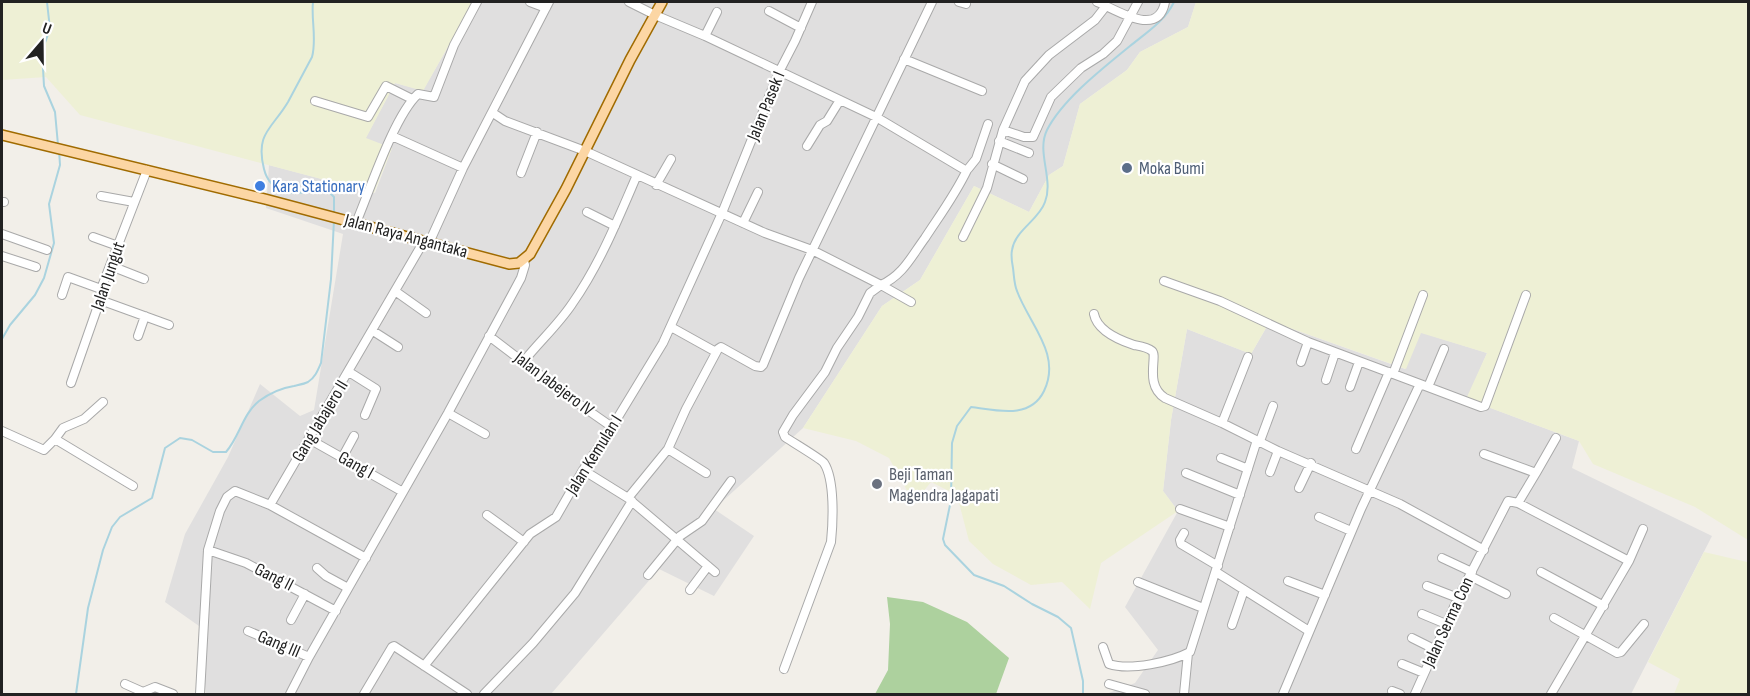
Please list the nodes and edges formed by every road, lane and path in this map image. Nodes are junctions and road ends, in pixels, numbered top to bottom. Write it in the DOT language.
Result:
graph roads {
  1 [pos="477,2"];
  2 [pos="530,2"];
  3 [pos="630,2"];
  4 [pos="662,2"];
  5 [pos="812,2"];
  6 [pos="932,2"];
  7 [pos="1138,2"];
  8 [pos="1166,2"];
  9 [pos="1102,3"];
  10 [pos="547,5"];
  11 [pos="769,11"];
  12 [pos="717,12"];
  13 [pos="655,15"];
  14 [pos="1130,17"];
  15 [pos="801,28"];
  16 [pos="705,36"];
  17 [pos="904,59"];
  18 [pos="779,72"];
  19 [pos="982,91"];
  20 [pos="412,99"];
  21 [pos="840,100"];
  22 [pos="315,101"];
  23 [pos="493,113"];
  24 [pos="876,117"];
  25 [pos="988,124"];
  26 [pos="1004,130"];
  27 [pos="537,132"];
  28 [pos="2,135"];
  29 [pos="392,136"];
  30 [pos="999,141"];
  31 [pos="807,146"];
  32 [pos="585,151"];
  33 [pos="1029,153"];
  34 [pos="671,159"];
  35 [pos="992,164"];
  36 [pos="463,168"];
  37 [pos="147,170"];
  38 [pos="967,170"];
  39 [pos="521,173"];
  40 [pos="637,175"];
  41 [pos="1023,179"];
  42 [pos="656,185"];
  43 [pos="758,192"];
  44 [pos="101,196"];
  45 [pos="134,202"];
  46 [pos="587,212"];
  47 [pos="722,213"];
  48 [pos="358,218"];
  49 [pos="743,223"];
  50 [pos="615,226"];
  51 [pos="2,234"];
  52 [pos="93,237"];
  53 [pos="963,237"];
  54 [pos="427,242"];
  55 [pos="118,246"];
  56 [pos="47,250"];
  57 [pos="812,250"];
  58 [pos="2,256"];
  59 [pos="524,260"];
  60 [pos="111,266"];
  61 [pos="36,267"];
  62 [pos="144,279"];
  63 [pos="1164,281"];
  64 [pos="881,285"];
  65 [pos="101,289"];
  66 [pos="395,291"];
  67 [pos="62,295"];
  68 [pos="1423,295"];
  69 [pos="1526,295"];
  70 [pos="100,300"];
  71 [pos="911,302"];
  72 [pos="426,313"];
  73 [pos="1094,314"];
  74 [pos="145,316"];
  75 [pos="169,325"];
  76 [pos="671,327"];
  77 [pos="373,331"];
  78 [pos="138,336"];
  79 [pos="493,338"];
  80 [pos="1308,342"];
  81 [pos="398,347"];
  82 [pos="1444,349"];
  83 [pos="716,352"];
  84 [pos="1335,352"];
  85 [pos="1248,357"];
  86 [pos="524,362"];
  87 [pos="1301,362"];
  88 [pos="1359,362"];
  89 [pos="349,372"];
  90 [pos="1391,373"];
  91 [pos="1326,380"];
  92 [pos="71,383"];
  93 [pos="1420,384"];
  94 [pos="1350,387"];
  95 [pos="1428,387"];
  96 [pos="103,402"];
  97 [pos="1273,406"];
  98 [pos="448,413"];
  99 [pos="365,415"];
  100 [pos="1222,423"];
  101 [pos="612,427"];
  102 [pos="2,431"];
  103 [pos="485,434"];
  104 [pos="354,436"];
  105 [pos="1556,438"];
  106 [pos="55,439"];
  107 [pos="309,439"];
  108 [pos="1259,441"];
  109 [pos="1356,449"];
  110 [pos="668,450"];
  111 [pos="1278,451"];
  112 [pos="1484,454"];
  113 [pos="342,458"];
  114 [pos="1221,458"];
  115 [pos="1311,464"];
  116 [pos="1248,469"];
  117 [pos="583,470"];
  118 [pos="1270,472"];
  119 [pos="706,473"];
  120 [pos="1186,473"];
  121 [pos="1536,473"];
  122 [pos="731,481"];
  123 [pos="133,486"];
  124 [pos="1299,488"];
  125 [pos="1369,491"];
  126 [pos="403,492"];
  127 [pos="1240,495"];
  128 [pos="630,500"];
  129 [pos="1518,503"];
  130 [pos="270,505"];
  131 [pos="1180,509"];
  132 [pos="487,515"];
  133 [pos="1319,517"];
  134 [pos="1230,527"];
  135 [pos="1643,529"];
  136 [pos="1351,531"];
  137 [pos="1184,533"];
  138 [pos="676,541"];
  139 [pos="524,542"];
  140 [pos="208,550"];
  141 [pos="1484,550"];
  142 [pos="366,558"];
  143 [pos="1442,558"];
  144 [pos="1629,561"];
  145 [pos="708,566"];
  146 [pos="316,568"];
  147 [pos="1217,569"];
  148 [pos="715,572"];
  149 [pos="1541,572"];
  150 [pos="1471,574"];
  151 [pos="648,575"];
  152 [pos="1288,580"];
  153 [pos="1138,582"];
  154 [pos="1427,586"];
  155 [pos="348,588"];
  156 [pos="690,590"];
  157 [pos="1244,590"];
  158 [pos="305,594"];
  159 [pos="1506,594"];
  160 [pos="1325,595"];
  161 [pos="1458,598"];
  162 [pos="1604,606"];
  163 [pos="1203,608"];
  164 [pos="336,611"];
  165 [pos="1422,614"];
  166 [pos="1554,618"];
  167 [pos="291,620"];
  168 [pos="1446,624"];
  169 [pos="1644,624"];
  170 [pos="1232,625"];
  171 [pos="248,631"];
  172 [pos="1309,631"];
  173 [pos="1586,636"];
  174 [pos="1412,638"];
  175 [pos="1103,647"];
  176 [pos="1434,650"];
  177 [pos="1188,653"];
  178 [pos="309,657"];
  179 [pos="1402,664"];
  180 [pos="424,666"];
  181 [pos="784,669"];
  182 [pos="1424,673"];
  183 [pos="125,684"];
  184 [pos="1109,684"];
  185 [pos="1392,691"];
  186 [pos="173,694"];
  187 [pos="200,694"];
  188 [pos="290,694"];
  189 [pos="364,694"];
  190 [pos="467,694"];
  191 [pos="486,694"];
  192 [pos="1145,694"];
  193 [pos="1184,694"];
  194 [pos="1282,694"];
  195 [pos="1400,694"];
  196 [pos="1415,694"];
  197 [pos="1551,694"];
  1 -- 20 [label="street"];
  2 -- 10 [label="street"];
  3 -- 13 [label="street"];
  4 -- 13 [label="main road"];
  5 -- 15 [label="street, Jalan Pasek I"];
  6 -- 17 [label="street"];
  7 -- 14 [label="street"];
  8 -- 14 [label="street"];
  9 -- 14 [label="street"];
  9 -- 26 [label="street"];
  10 -- 23 [label="street, Gang Jabajero II"];
  11 -- 15 [label="street"];
  12 -- 16 [label="street"];
  13 -- 16 [label="street"];
  13 -- 32 [label="main road"];
  14 -- 26 [label="street"];
  15 -- 18 [label="street, Jalan Pasek I"];
  16 -- 18 [label="street"];
  17 -- 19 [label="street"];
  17 -- 24 [label="street"];
  18 -- 21 [label="street"];
  18 -- 47 [label="street, Jalan Pasek I"];
  20 -- 22 [label="street"];
  20 -- 29 [label="street"];
  21 -- 24 [label="street"];
  21 -- 31 [label="street"];
  23 -- 27 [label="street"];
  23 -- 36 [label="street, Gang Jabajero II"];
  24 -- 38 [label="street"];
  24 -- 57 [label="street"];
  25 -- 38 [label="street"];
  26 -- 30 [label="street"];
  27 -- 32 [label="street"];
  27 -- 39 [label="street"];
  28 -- 37 [label="main road, Jalan Raya Angantaka"];
  29 -- 36 [label="street"];
  29 -- 48 [label="street"];
  30 -- 33 [label="street"];
  30 -- 35 [label="street"];
  32 -- 40 [label="street"];
  32 -- 59 [label="main road"];
  34 -- 42 [label="street"];
  35 -- 41 [label="street"];
  35 -- 53 [label="street"];
  36 -- 54 [label="street, Gang Jabajero II"];
  37 -- 45 [label="street, Jalan Jungut"];
  37 -- 48 [label="main road, Jalan Raya Angantaka"];
  38 -- 64 [label="street"];
  40 -- 42 [label="street"];
  40 -- 50 [label="street"];
  42 -- 47 [label="street"];
  43 -- 49 [label="street"];
  44 -- 45 [label="street"];
  45 -- 55 [label="street, Jalan Jungut"];
  46 -- 50 [label="street"];
  47 -- 49 [label="street"];
  47 -- 76 [label="street, Jalan Kemulan I"];
  48 -- 54 [label="main road, Jalan Raya Angantaka"];
  49 -- 57 [label="street"];
  50 -- 86 [label="street"];
  51 -- 56 [label="street"];
  52 -- 55 [label="street"];
  54 -- 59 [label="main road, Jalan Raya Angantaka"];
  54 -- 66 [label="street, Gang Jabajero II"];
  55 -- 60 [label="street, Jalan Jungut"];
  57 -- 64 [label="street"];
  57 -- 83 [label="street"];
  58 -- 61 [label="street"];
  59 -- 79 [label="street"];
  60 -- 62 [label="street"];
  60 -- 65 [label="street, Jalan Jungut"];
  63 -- 80 [label="street"];
  64 -- 71 [label="street"];
  64 -- 181 [label="street"];
  65 -- 67 [label="street"];
  65 -- 70 [label="street, Jalan Jungut"];
  66 -- 72 [label="street"];
  66 -- 77 [label="street, Gang Jabajero II"];
  68 -- 90 [label="street"];
  69 -- 95 [label="street"];
  70 -- 74 [label="street"];
  70 -- 92 [label="street, Jalan Jungut"];
  73 -- 100 [label="street"];
  74 -- 75 [label="street"];
  74 -- 78 [label="street"];
  76 -- 83 [label="street"];
  76 -- 101 [label="street, Jalan Kemulan I"];
  77 -- 81 [label="street"];
  77 -- 89 [label="street, Gang Jabajero II"];
  79 -- 86 [label="street, Jalan Jabejero IV"];
  79 -- 98 [label="street"];
  80 -- 84 [label="street"];
  80 -- 87 [label="street"];
  82 -- 95 [label="street"];
  83 -- 110 [label="street"];
  84 -- 88 [label="street"];
  84 -- 91 [label="street"];
  85 -- 100 [label="street"];
  86 -- 101 [label="street, Jalan Jabejero IV"];
  88 -- 90 [label="street"];
  88 -- 94 [label="street"];
  89 -- 99 [label="street"];
  89 -- 107 [label="street, Gang Jabajero II"];
  90 -- 93 [label="street"];
  90 -- 109 [label="street"];
  93 -- 95 [label="street"];
  93 -- 125 [label="street"];
  96 -- 106 [label="street"];
  97 -- 108 [label="street"];
  98 -- 103 [label="street"];
  98 -- 126 [label="street"];
  100 -- 108 [label="street"];
  101 -- 117 [label="street, Jalan Kemulan I"];
  102 -- 106 [label="street"];
  104 -- 113 [label="street"];
  105 -- 121 [label="street"];
  106 -- 123 [label="street"];
  107 -- 113 [label="street, Gang I"];
  107 -- 130 [label="street, Gang Jabajero II"];
  108 -- 111 [label="street"];
  108 -- 116 [label="street"];
  110 -- 119 [label="street"];
  110 -- 128 [label="street"];
  111 -- 115 [label="street"];
  111 -- 118 [label="street"];
  112 -- 121 [label="street"];
  113 -- 126 [label="street, Gang I"];
  114 -- 116 [label="street"];
  115 -- 124 [label="street"];
  115 -- 125 [label="street"];
  116 -- 127 [label="street"];
  117 -- 128 [label="street"];
  117 -- 139 [label="street, Jalan Kemulan I"];
  120 -- 127 [label="street"];
  121 -- 129 [label="street"];
  122 -- 138 [label="street"];
  125 -- 136 [label="street"];
  125 -- 141 [label="street"];
  126 -- 142 [label="street"];
  127 -- 134 [label="street"];
  128 -- 138 [label="street"];
  128 -- 191 [label="street"];
  129 -- 141 [label="street, Jalan Serma Con"];
  129 -- 144 [label="street"];
  130 -- 140 [label="street"];
  130 -- 142 [label="street"];
  131 -- 134 [label="street"];
  132 -- 139 [label="street"];
  133 -- 136 [label="street"];
  134 -- 147 [label="street"];
  135 -- 144 [label="street"];
  136 -- 160 [label="street"];
  137 -- 147 [label="street"];
  138 -- 145 [label="street"];
  138 -- 151 [label="street"];
  139 -- 180 [label="street, Jalan Kemulan I"];
  140 -- 158 [label="street, Gang II"];
  140 -- 187 [label="street"];
  141 -- 150 [label="street, Jalan Serma Con"];
  142 -- 155 [label="street"];
  143 -- 150 [label="street"];
  144 -- 162 [label="street"];
  145 -- 148 [label="street"];
  145 -- 156 [label="street"];
  146 -- 155 [label="street"];
  147 -- 157 [label="street"];
  147 -- 163 [label="street"];
  149 -- 162 [label="street"];
  150 -- 159 [label="street"];
  150 -- 161 [label="street, Jalan Serma Con"];
  152 -- 160 [label="street"];
  153 -- 163 [label="street"];
  154 -- 161 [label="street"];
  155 -- 164 [label="street"];
  157 -- 170 [label="street"];
  157 -- 172 [label="street"];
  158 -- 164 [label="street, Gang II"];
  158 -- 167 [label="street"];
  160 -- 172 [label="street"];
  161 -- 168 [label="street, Jalan Serma Con"];
  162 -- 173 [label="street"];
  163 -- 177 [label="street"];
  164 -- 178 [label="street"];
  165 -- 168 [label="street"];
  166 -- 173 [label="street"];
  168 -- 176 [label="street, Jalan Serma Con"];
  169 -- 173 [label="street"];
  171 -- 178 [label="street, Gang III"];
  172 -- 194 [label="street"];
  173 -- 197 [label="street"];
  174 -- 176 [label="street"];
  175 -- 177 [label="street"];
  176 -- 182 [label="street, Jalan Serma Con"];
  177 -- 193 [label="street"];
  178 -- 188 [label="street"];
  179 -- 182 [label="street"];
  180 -- 189 [label="street"];
  180 -- 190 [label="street"];
  182 -- 196 [label="street, Jalan Serma Con"];
  183 -- 186 [label="street"];
  184 -- 192 [label="street"];
  185 -- 195 [label="street"];
}
